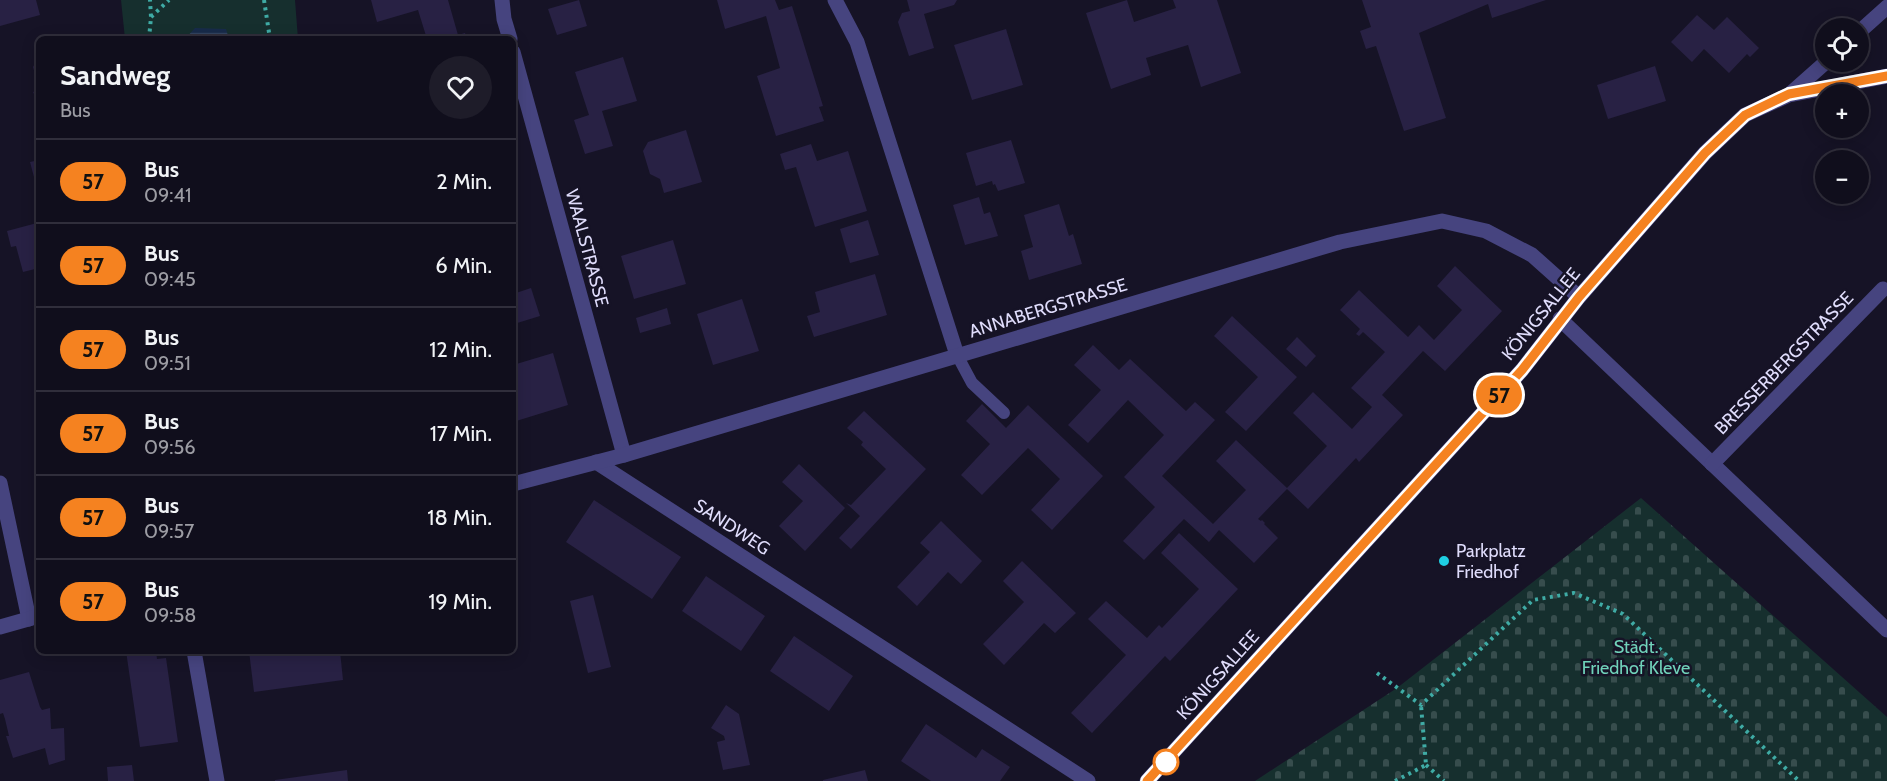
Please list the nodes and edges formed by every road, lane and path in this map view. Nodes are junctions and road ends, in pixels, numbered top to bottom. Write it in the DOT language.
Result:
graph roads {
  1 [pos="150,0"];
  2 [pos="169,0"];
  3 [pos="264,0"];
  4 [pos="502,0"];
  5 [pos="835,0"];
  6 [pos="1887,7"];
  7 [pos="151,17"];
  8 [pos="1869,23"];
  9 [pos="149,36"];
  10 [pos="270,36"];
  11 [pos="509,36"];
  12 [pos="516,62"];
  13 [pos="1815,72"];
  14 [pos="1887,76"];
  15 [pos="1789,94"];
  16 [pos="1883,289"];
  17 [pos="1579,297"];
  18 [pos="1560,319"];
  19 [pos="957,355"];
  20 [pos="1004,413"];
  21 [pos="624,455"];
  22 [pos="596,462"];
  23 [pos="1712,464"];
  24 [pos="0,483"];
  25 [pos="516,483"];
  26 [pos="34,617"];
  27 [pos="0,627"];
  28 [pos="1887,630"];
  29 [pos="195,654"];
  30 [pos="1377,673"];
  31 [pos="1421,705"];
  32 [pos="1426,765"];
  33 [pos="217,781"];
  34 [pos="1088,781"];
  35 [pos="1147,781"];
  36 [pos="1395,781"];
  37 [pos="1444,781"];
  38 [pos="1799,781"];
  1 -- 7 [label="path"];
  2 -- 7 [label="path"];
  3 -- 10 [label="path"];
  4 -- 11 [label="street"];
  5 -- 19 [label="street"];
  6 -- 8 [label="street"];
  7 -- 9 [label="path"];
  12 -- 21 [label="street, WAALSTRASSE"];
  13 -- 15 [label="street"];
  14 -- 15 [label="street, KÖNIGSALLEE"];
  15 -- 17 [label="street, KÖNIGSALLEE"];
  16 -- 23 [label="street, BRESSERBERGSTRASSE"];
  17 -- 18 [label="street, KÖNIGSALLEE"];
  17 -- 19 [label="street, ANNABERGSTRASSE"];
  18 -- 23 [label="street"];
  18 -- 35 [label="street, KÖNIGSALLEE"];
  19 -- 20 [label="lane"];
  19 -- 21 [label="street, ANNABERGSTRASSE"];
  21 -- 22 [label="street, ANNABERGSTRASSE"];
  22 -- 25 [label="street, ANNABERGSTRASSE"];
  22 -- 34 [label="street, SANDWEG"];
  23 -- 28 [label="street"];
  24 -- 26 [label="street"];
  26 -- 27 [label="street"];
  29 -- 33 [label="street"];
  30 -- 31 [label="path"];
  31 -- 32 [label="path"];
  31 -- 38 [label="path"];
  32 -- 36 [label="path"];
  32 -- 37 [label="path"];
}
